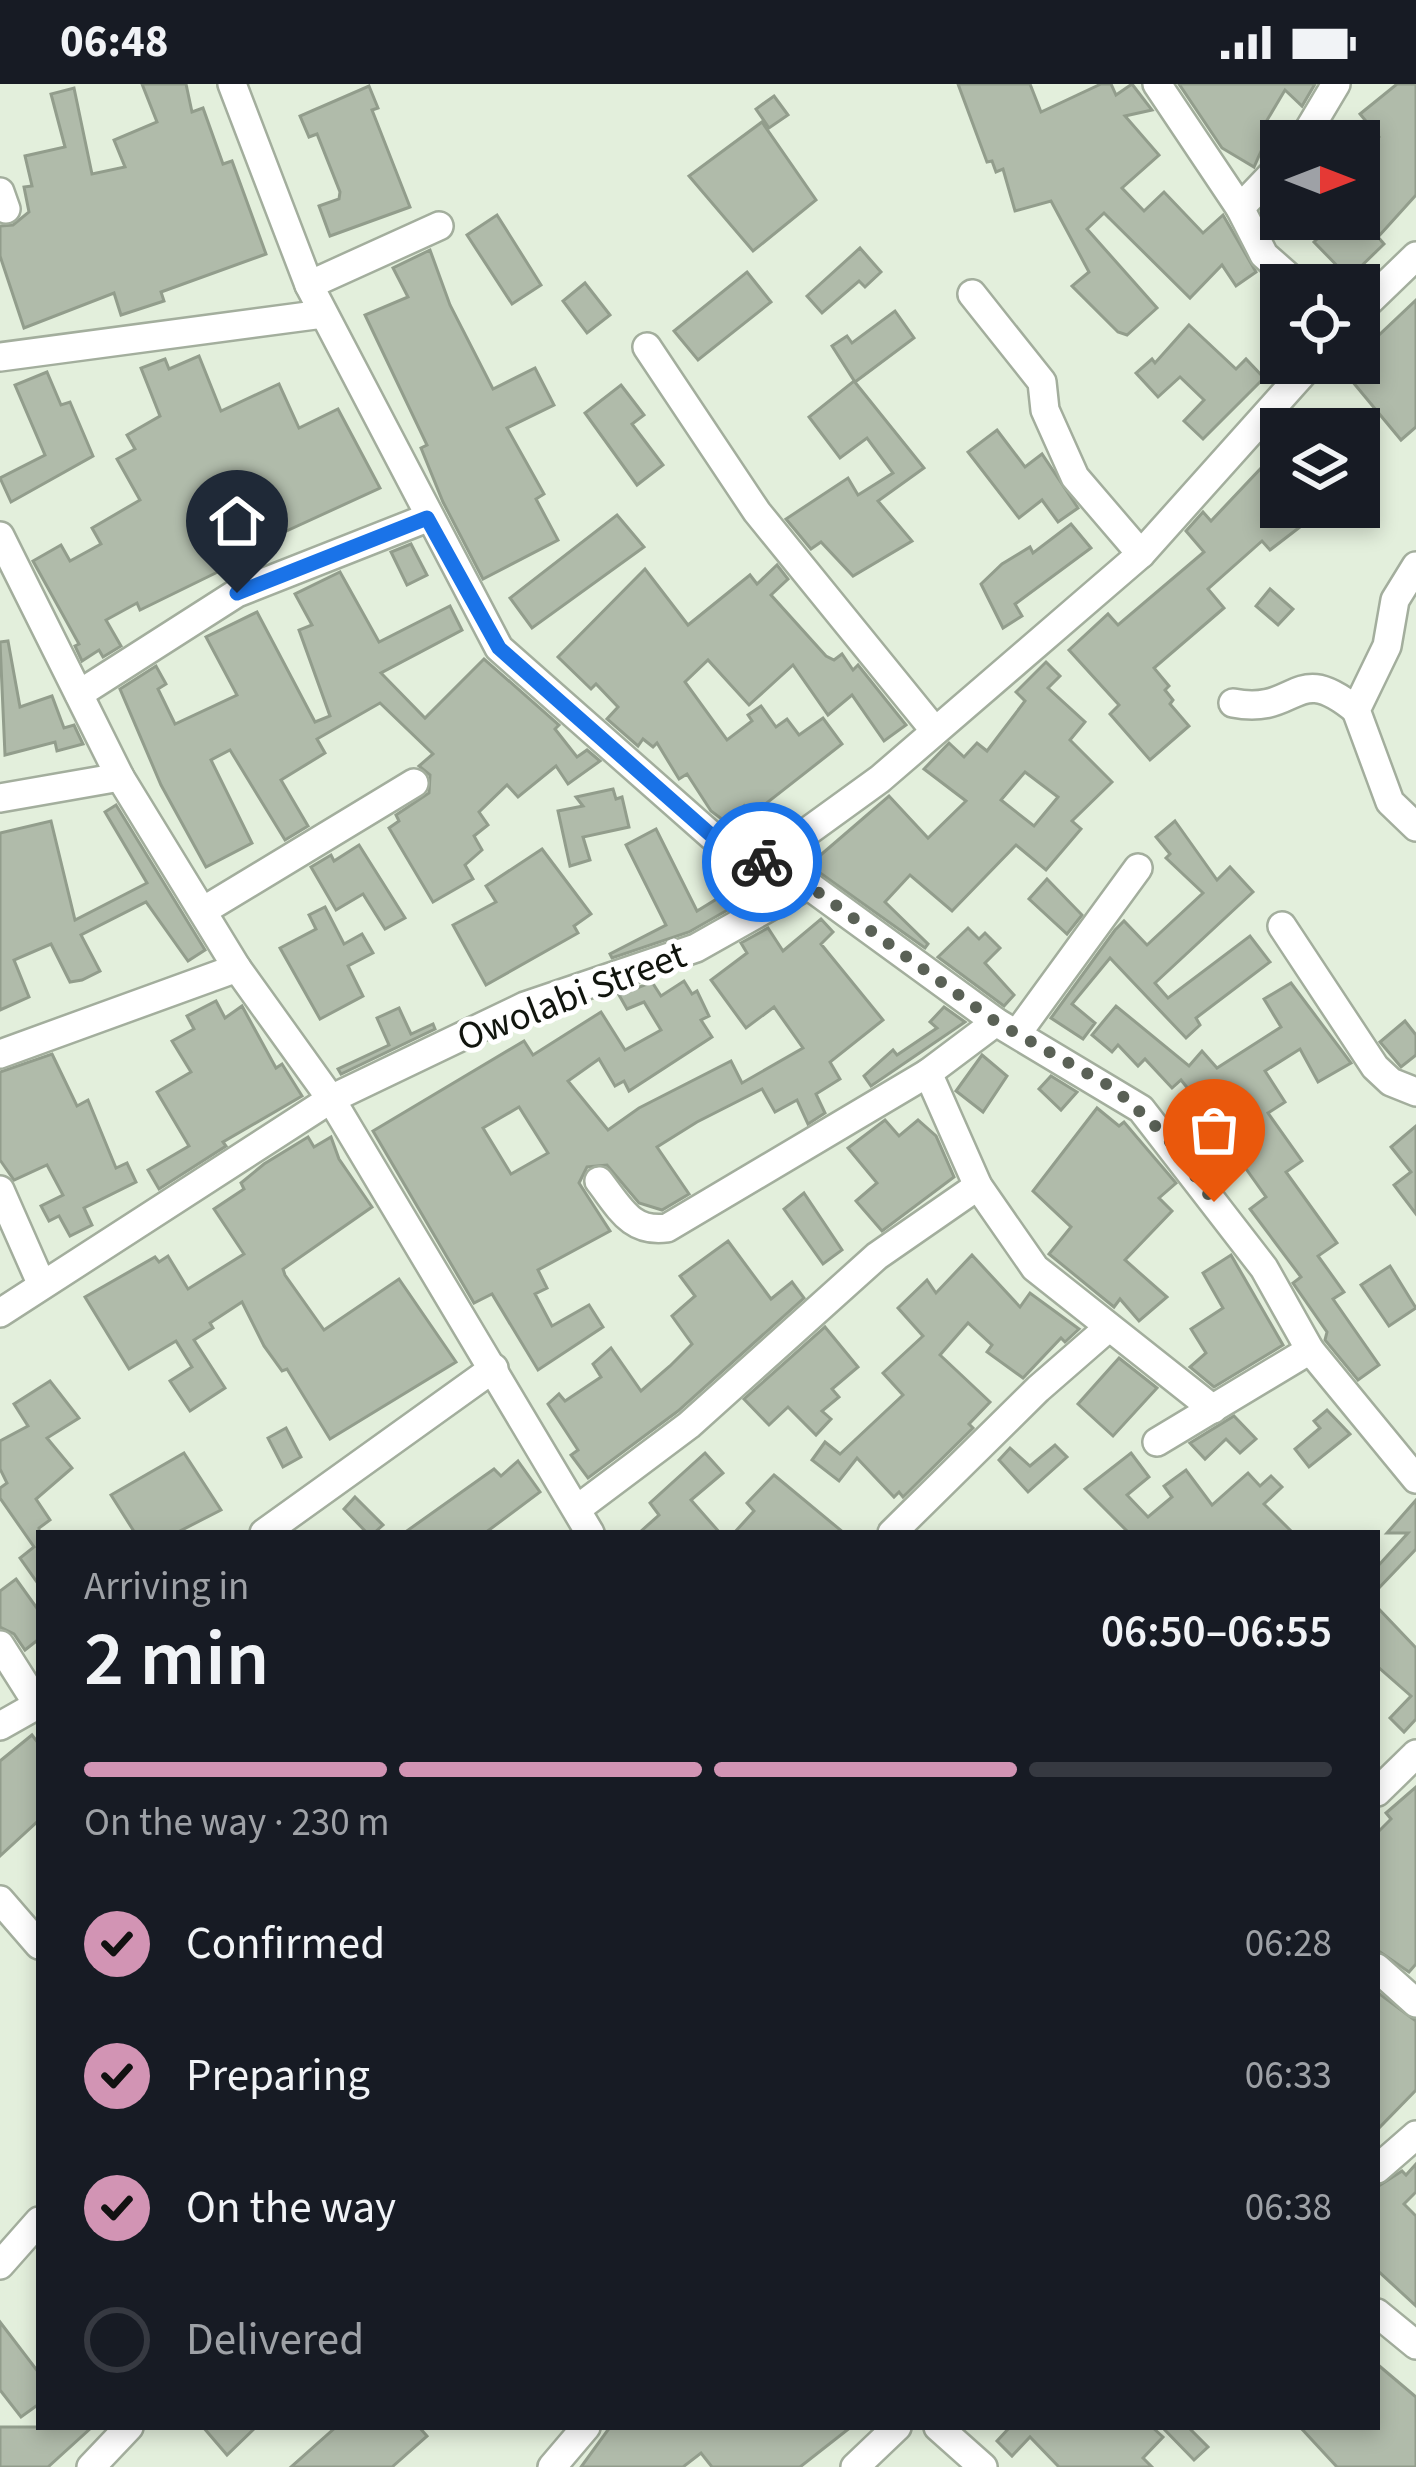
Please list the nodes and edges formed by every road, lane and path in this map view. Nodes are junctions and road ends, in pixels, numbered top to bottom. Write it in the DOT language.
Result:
graph roads {
  1 [pos="232,84"];
  2 [pos="1157,84"];
  3 [pos="1336,84"];
  4 [pos="1315,120"];
  5 [pos="1260,187"];
  6 [pos="1240,208"];
  7 [pos="439,226"];
  8 [pos="1416,256"];
  9 [pos="1274,264"];
  10 [pos="309,285"];
  11 [pos="1380,291"];
  12 [pos="972,294"];
  13 [pos="323,314"];
  14 [pos="646,347"];
  15 [pos="0,357"];
  16 [pos="1293,384"];
  17 [pos="427,518"];
  18 [pos="0,536"];
  19 [pos="1141,554"];
  20 [pos="1416,566"];
  21 [pos="80,694"];
  22 [pos="1233,703"];
  23 [pos="1356,710"];
  24 [pos="935,731"];
  25 [pos="120,777"];
  26 [pos="415,783"];
  27 [pos="0,798"];
  28 [pos="1416,827"];
  29 [pos="764,863"];
  30 [pos="1138,868"];
  31 [pos="808,885"];
  32 [pos="206,909"];
  33 [pos="1282,926"];
  34 [pos="237,968"];
  35 [pos="1008,1026"];
  36 [pos="0,1054"];
  37 [pos="928,1072"];
  38 [pos="1416,1092"];
  39 [pos="331,1099"];
  40 [pos="599,1181"];
  41 [pos="978,1186"];
  42 [pos="0,1190"];
  43 [pos="41,1283"];
  44 [pos="0,1312"];
  45 [pos="1108,1328"];
  46 [pos="1310,1350"];
  47 [pos="494,1368"];
  48 [pos="1213,1409"];
  49 [pos="1157,1442"];
  50 [pos="1416,1479"];
  51 [pos="584,1521"];
  52 [pos="268,1530"];
  53 [pos="895,1530"];
  54 [pos="0,1645"];
  55 [pos="36,1699"];
  56 [pos="36,1706"];
  57 [pos="0,1726"];
  58 [pos="1416,1754"];
  59 [pos="1380,1789"];
  60 [pos="0,1900"];
  61 [pos="36,1942"];
  62 [pos="1380,1971"];
  63 [pos="1416,2003"];
  64 [pos="1416,2135"];
  65 [pos="1380,2166"];
  66 [pos="36,2224"];
  67 [pos="0,2265"];
  68 [pos="1380,2315"];
  69 [pos="1416,2345"];
  70 [pos="126,2430"];
  71 [pos="583,2430"];
  72 [pos="894,2430"];
  73 [pos="941,2430"];
  74 [pos="91,2467"];
  75 [pos="552,2467"];
  76 [pos="855,2467"];
  77 [pos="983,2467"];
  1 -- 10 [label="street"];
  2 -- 6 [label="street"];
  3 -- 4 [label="street"];
  5 -- 6 [label="street"];
  6 -- 9 [label="street"];
  7 -- 10 [label="street"];
  8 -- 11 [label="street"];
  10 -- 13 [label="street"];
  12 -- 19 [label="street"];
  13 -- 15 [label="street"];
  13 -- 17 [label="street"];
  14 -- 24 [label="street"];
  16 -- 19 [label="street"];
  17 -- 21 [label="street"];
  17 -- 29 [label="street"];
  18 -- 21 [label="street"];
  19 -- 24 [label="street"];
  20 -- 23 [label="street"];
  21 -- 25 [label="street"];
  22 -- 23 [label="street"];
  23 -- 28 [label="street"];
  24 -- 29 [label="street"];
  25 -- 27 [label="street"];
  25 -- 32 [label="street"];
  26 -- 32 [label="street"];
  29 -- 31 [label="street"];
  30 -- 35 [label="street"];
  31 -- 35 [label="street"];
  31 -- 39 [label="street, Owolabi Street"];
  32 -- 34 [label="street"];
  33 -- 38 [label="street"];
  34 -- 36 [label="street"];
  34 -- 39 [label="street"];
  35 -- 37 [label="street"];
  35 -- 46 [label="street"];
  37 -- 40 [label="street"];
  37 -- 41 [label="street"];
  39 -- 43 [label="street, Owolabi Street"];
  39 -- 47 [label="street"];
  41 -- 45 [label="street"];
  41 -- 51 [label="street"];
  42 -- 43 [label="street"];
  43 -- 44 [label="street, Owolabi Street"];
  45 -- 48 [label="street"];
  45 -- 53 [label="street"];
  46 -- 48 [label="street"];
  46 -- 50 [label="street"];
  47 -- 51 [label="street"];
  47 -- 52 [label="street"];
  48 -- 49 [label="street"];
  54 -- 55 [label="street"];
  56 -- 57 [label="street"];
  58 -- 59 [label="street"];
  60 -- 61 [label="street"];
  62 -- 63 [label="street"];
  64 -- 65 [label="street"];
  66 -- 67 [label="street"];
  68 -- 69 [label="street"];
  70 -- 74 [label="street"];
  71 -- 75 [label="street"];
  72 -- 76 [label="street"];
  73 -- 77 [label="street"];
}
